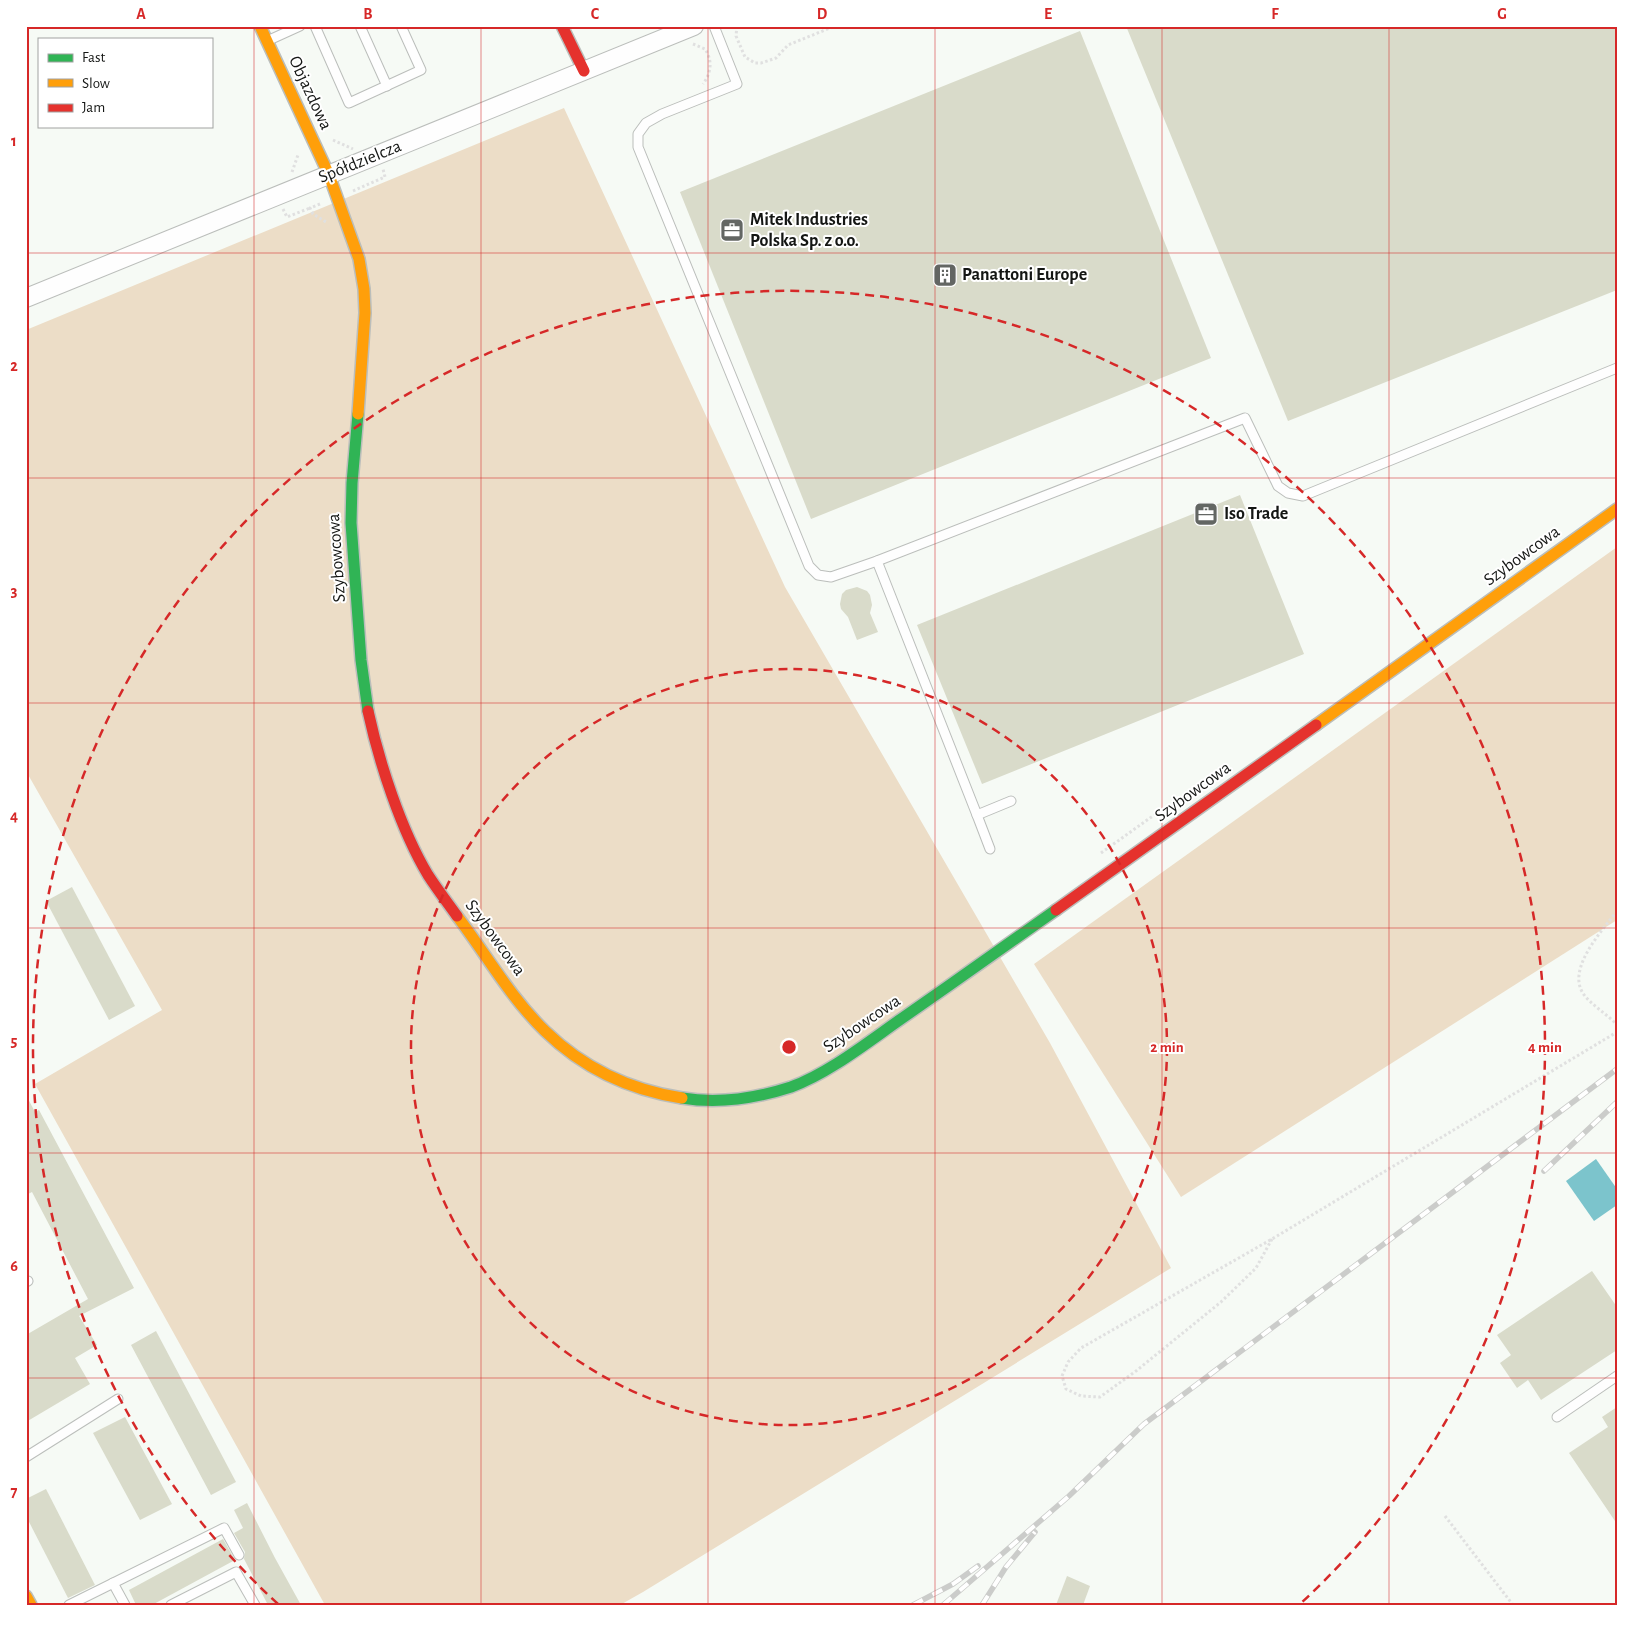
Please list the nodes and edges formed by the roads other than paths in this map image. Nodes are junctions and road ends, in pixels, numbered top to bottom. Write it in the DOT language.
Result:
graph roads {
  1 [pos="260,26"];
  2 [pos="300,26"];
  3 [pos="315,26"];
  4 [pos="360,26"];
  5 [pos="401,26"];
  6 [pos="562,26"];
  7 [pos="694,26"];
  8 [pos="714,26"];
  9 [pos="267,41"];
  10 [pos="584,70"];
  11 [pos="387,86"];
  12 [pos="328,175"];
  13 [pos="26,298"];
  14 [pos="1617,368"];
  15 [pos="1617,510"];
  16 [pos="878,561"];
  17 [pos="1011,801"];
  18 [pos="977,815"];
  19 [pos="990,849"];
  20 [pos="1617,1376"];
  21 [pos="118,1399"];
  22 [pos="1557,1418"];
  23 [pos="26,1457"];
  24 [pos="239,1556"];
  25 [pos="113,1583"];
  26 [pos="26,1596"];
  27 [pos="31,1605"];
  28 [pos="69,1605"];
  29 [pos="125,1605"];
  30 [pos="171,1605"];
  31 [pos="255,1605"];
  1 -- 9 [label="street, Objazdowa"];
  2 -- 9 [label="lane"];
  3 -- 11 [label="lane"];
  4 -- 11 [label="lane"];
  5 -- 11 [label="lane"];
  6 -- 10 [label="street"];
  7 -- 10 [label="street, Spółdzielcza"];
  8 -- 16 [label="lane"];
  9 -- 12 [label="street, Objazdowa"];
  10 -- 12 [label="street, Spółdzielcza"];
  12 -- 13 [label="street, Spółdzielcza"];
  12 -- 15 [label="street, Szybowcowa"];
  14 -- 16 [label="lane"];
  16 -- 18 [label="lane"];
  17 -- 18 [label="lane"];
  18 -- 19 [label="lane"];
  20 -- 22 [label="lane"];
  21 -- 23 [label="lane"];
  24 -- 25 [label="lane"];
  25 -- 28 [label="lane"];
  25 -- 29 [label="lane"];
  26 -- 27 [label="street"];
  30 -- 31 [label="lane"];
}
